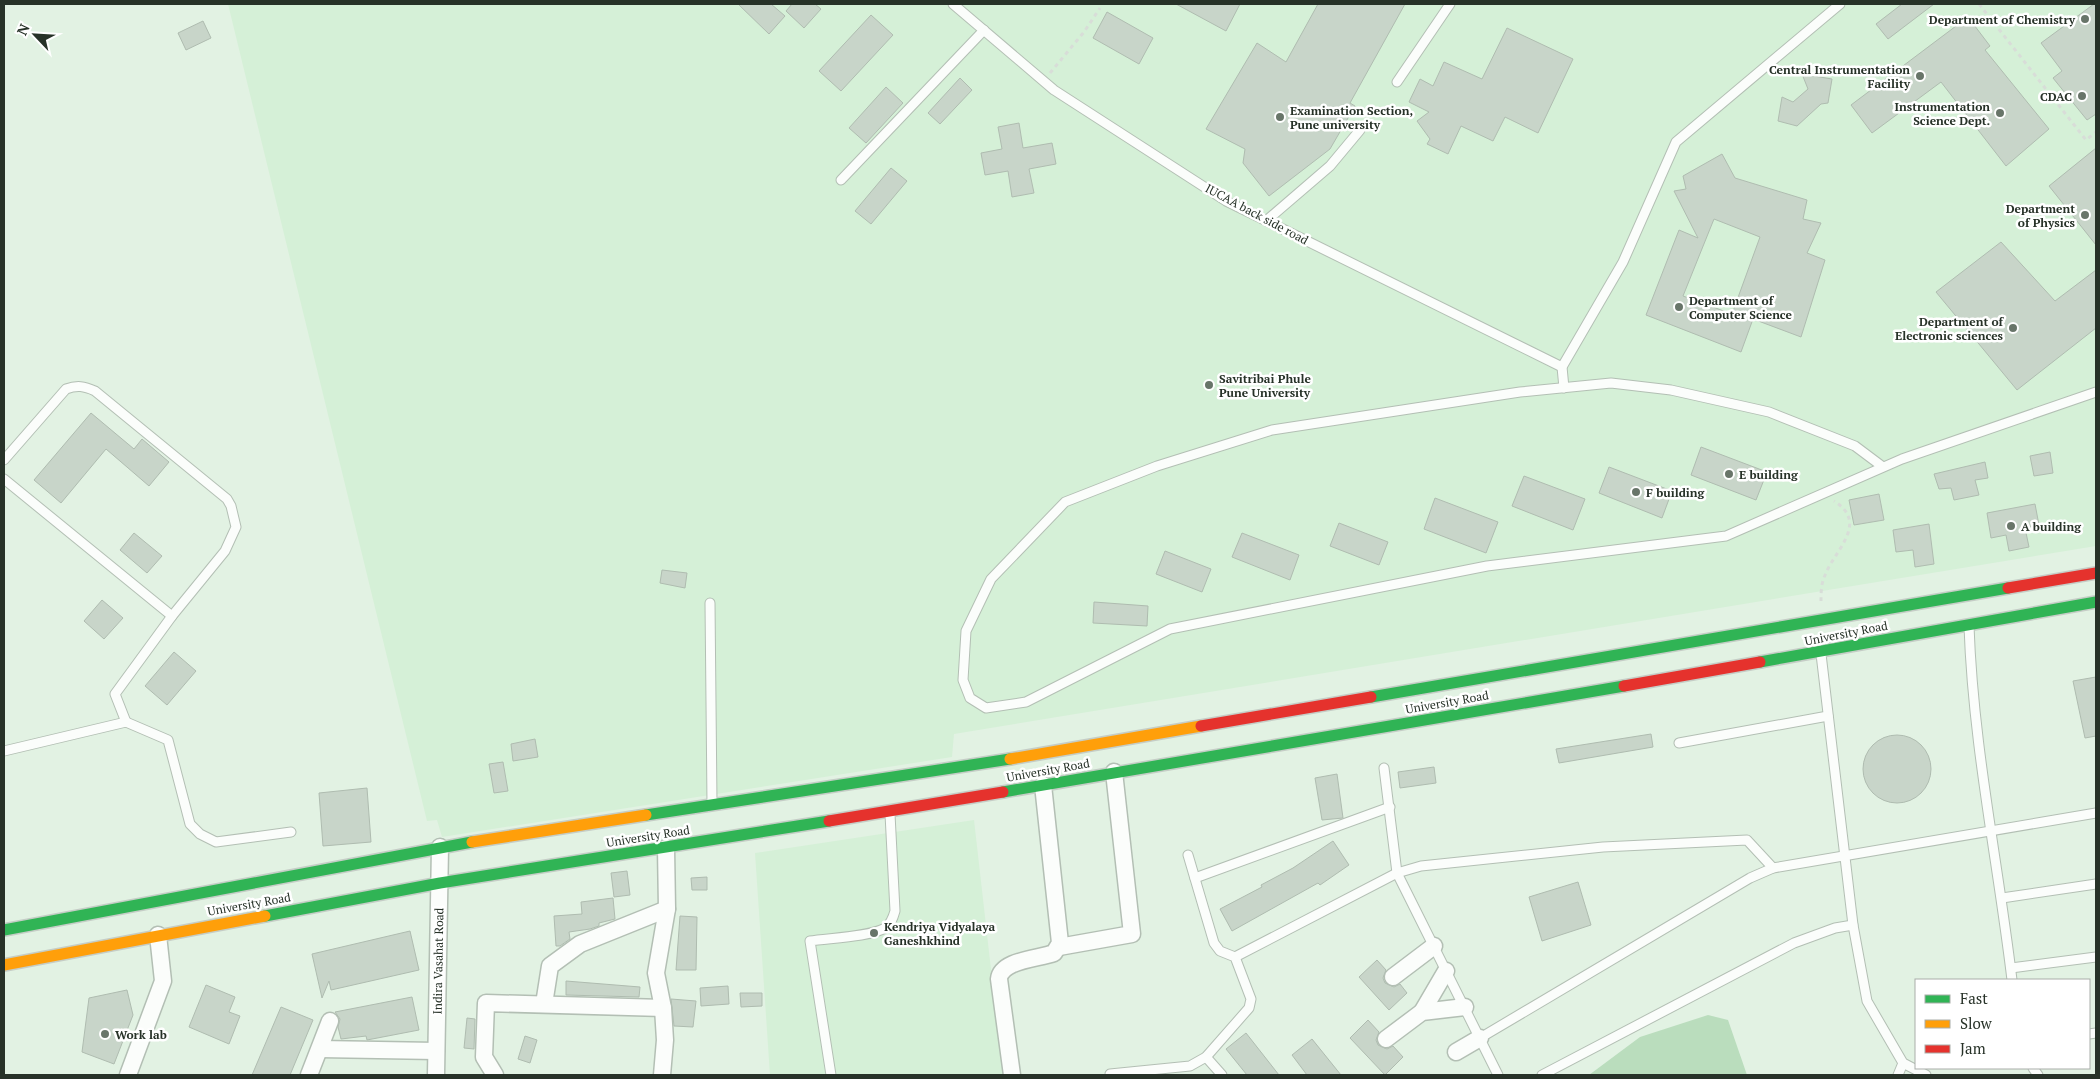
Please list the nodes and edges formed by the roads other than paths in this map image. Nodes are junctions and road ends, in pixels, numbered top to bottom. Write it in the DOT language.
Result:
graph roads {
  1 [pos="954,4"];
  2 [pos="1450,4"];
  3 [pos="1840,4"];
  4 [pos="984,30"];
  5 [pos="1397,82"];
  6 [pos="1360,130"];
  7 [pos="841,180"];
  8 [pos="1266,221"];
  9 [pos="1562,367"];
  10 [pos="1564,388"];
  11 [pos="2096,392"];
  12 [pos="4,460"];
  13 [pos="1883,468"];
  14 [pos="4,478"];
  15 [pos="2096,573"];
  16 [pos="2096,602"];
  17 [pos="710,603"];
  18 [pos="172,616"];
  19 [pos="1969,624"];
  20 [pos="1820,652"];
  21 [pos="1828,716"];
  22 [pos="126,722"];
  23 [pos="1679,743"];
  24 [pos="4,752"];
  25 [pos="1384,768"];
  26 [pos="1114,772"];
  27 [pos="1043,784"];
  28 [pos="712,805"];
  29 [pos="1390,807"];
  30 [pos="890,810"];
  31 [pos="2096,813"];
  32 [pos="1989,830"];
  33 [pos="292,832"];
  34 [pos="440,847"];
  35 [pos="666,848"];
  36 [pos="1188,855"];
  37 [pos="1845,856"];
  38 [pos="1773,868"];
  39 [pos="1397,873"];
  40 [pos="1194,878"];
  41 [pos="440,883"];
  42 [pos="2096,884"];
  43 [pos="2002,898"];
  44 [pos="667,910"];
  45 [pos="1853,926"];
  46 [pos="4,930"];
  47 [pos="158,934"];
  48 [pos="1434,946"];
  49 [pos="1059,947"];
  50 [pos="2096,956"];
  51 [pos="1235,957"];
  52 [pos="4,965"];
  53 [pos="2011,968"];
  54 [pos="1446,971"];
  55 [pos="1393,977"];
  56 [pos="2012,979"];
  57 [pos="544,1004"];
  58 [pos="663,1008"];
  59 [pos="1465,1008"];
  60 [pos="1422,1012"];
  61 [pos="330,1021"];
  62 [pos="1480,1038"];
  63 [pos="1386,1039"];
  64 [pos="320,1049"];
  65 [pos="436,1051"];
  66 [pos="1456,1052"];
  67 [pos="1206,1057"];
  68 [pos="1903,1063"];
  69 [pos="1110,1074"];
  70 [pos="128,1075"];
  71 [pos="309,1075"];
  72 [pos="436,1075"];
  73 [pos="495,1075"];
  74 [pos="662,1075"];
  75 [pos="831,1075"];
  76 [pos="1012,1075"];
  77 [pos="1222,1075"];
  78 [pos="1498,1075"];
  79 [pos="1542,1075"];
  80 [pos="1898,1075"];
  81 [pos="1926,1075"];
  1 -- 4 [label="lane, IUCAA back side road"];
  2 -- 5 [label="lane"];
  3 -- 9 [label="lane"];
  4 -- 7 [label="lane"];
  4 -- 8 [label="lane, IUCAA back side road"];
  6 -- 8 [label="lane"];
  8 -- 9 [label="lane, IUCAA back side road"];
  9 -- 10 [label="lane"];
  10 -- 13 [label="lane"];
  10 -- 13 [label="lane"];
  11 -- 13 [label="lane"];
  12 -- 18 [label="lane"];
  14 -- 18 [label="lane"];
  15 -- 28 [label="main road, University Road"];
  16 -- 19 [label="main road, University Road"];
  17 -- 28 [label="lane"];
  18 -- 22 [label="lane"];
  19 -- 20 [label="main road, University Road"];
  19 -- 32 [label="lane"];
  20 -- 21 [label="lane"];
  20 -- 26 [label="main road, University Road"];
  21 -- 23 [label="lane"];
  21 -- 37 [label="lane"];
  22 -- 24 [label="lane"];
  22 -- 33 [label="lane"];
  25 -- 29 [label="lane"];
  26 -- 27 [label="main road, University Road"];
  26 -- 49 [label="street"];
  27 -- 30 [label="main road, University Road"];
  27 -- 49 [label="street"];
  28 -- 34 [label="main road, University Road"];
  29 -- 39 [label="lane"];
  29 -- 40 [label="lane"];
  30 -- 35 [label="main road, University Road"];
  30 -- 75 [label="lane"];
  31 -- 32 [label="lane"];
  32 -- 37 [label="lane"];
  32 -- 43 [label="lane"];
  34 -- 41 [label="street, Indira Vasahat Road"];
  34 -- 46 [label="main road, University Road"];
  35 -- 41 [label="main road, University Road"];
  35 -- 44 [label="street"];
  36 -- 40 [label="lane"];
  37 -- 38 [label="lane"];
  37 -- 45 [label="lane"];
  38 -- 39 [label="lane"];
  38 -- 62 [label="lane"];
  39 -- 48 [label="lane"];
  39 -- 51 [label="lane"];
  40 -- 51 [label="lane"];
  41 -- 47 [label="main road, University Road"];
  41 -- 65 [label="street, Indira Vasahat Road"];
  42 -- 43 [label="lane"];
  43 -- 53 [label="lane"];
  44 -- 57 [label="street"];
  44 -- 58 [label="street"];
  45 -- 68 [label="lane"];
  45 -- 79 [label="lane"];
  47 -- 52 [label="main road, University Road"];
  47 -- 70 [label="street"];
  48 -- 54 [label="lane"];
  48 -- 55 [label="street"];
  49 -- 76 [label="street"];
  50 -- 53 [label="lane"];
  51 -- 67 [label="lane"];
  53 -- 56 [label="lane"];
  54 -- 59 [label="lane"];
  54 -- 60 [label="street"];
  57 -- 58 [label="street"];
  57 -- 73 [label="street"];
  58 -- 74 [label="street"];
  59 -- 60 [label="street"];
  59 -- 62 [label="lane"];
  60 -- 63 [label="street"];
  61 -- 64 [label="street"];
  62 -- 66 [label="street"];
  62 -- 78 [label="lane"];
  64 -- 65 [label="street"];
  64 -- 71 [label="street"];
  65 -- 72 [label="street, Indira Vasahat Road"];
  67 -- 69 [label="lane"];
  67 -- 77 [label="lane"];
  68 -- 80 [label="lane"];
  68 -- 81 [label="lane"];
}
